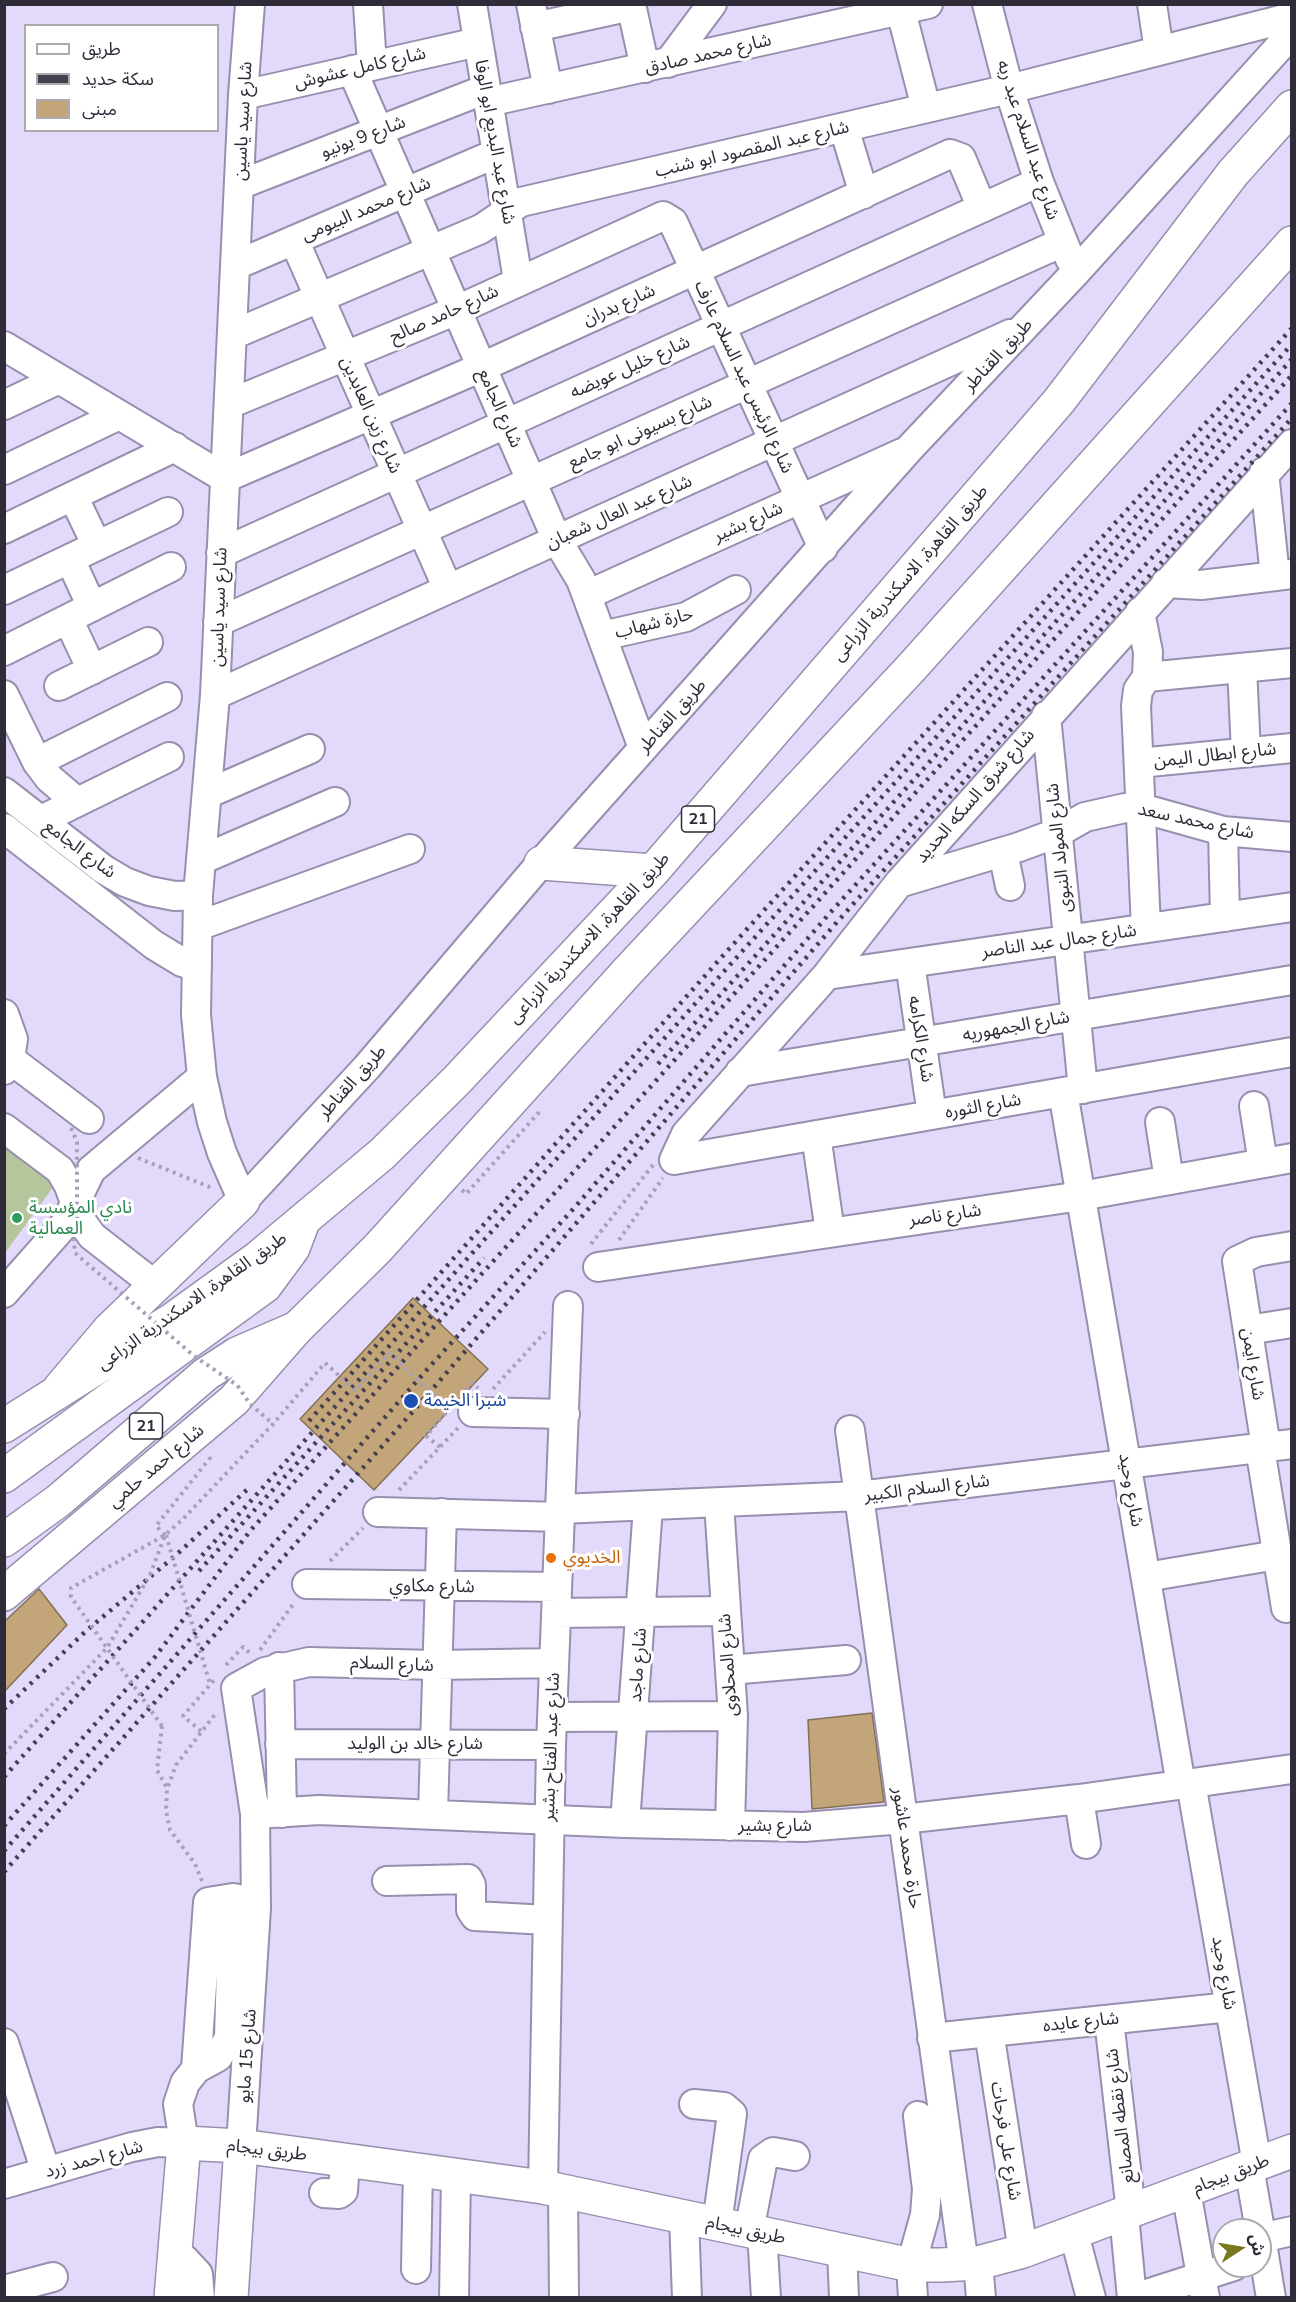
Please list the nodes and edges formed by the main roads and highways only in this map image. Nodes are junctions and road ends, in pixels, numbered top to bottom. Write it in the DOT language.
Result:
graph roads {
  1 [pos="1292,107"];
  2 [pos="1292,129"];
  3 [pos="1233,173"];
  4 [pos="1292,243"];
  5 [pos="541,864"];
  6 [pos="653,871"];
  7 [pos="243,1202"];
  8 [pos="302,1224"];
  9 [pos="297,1328"];
  10 [pos="52,1397"];
  11 [pos="4,1426"];
  12 [pos="4,1476"];
  13 [pos="4,1540"];
  14 [pos="4,1593"];
  15 [pos="241,2146"];
  16 [pos="1292,2151"];
  17 [pos="171,2298"];
  18 [pos="231,2298"];
  1 -- 3 [label="main road, طريق القاهرة, الاسكندرية الزراعى / 21"];
  2 -- 3 [label="main road"];
  3 -- 6 [label="main road, طريق القاهرة, الاسكندرية الزراعى / 21"];
  4 -- 9 [label="main road, 21"];
  5 -- 6 [label="main road"];
  6 -- 8 [label="main road, طريق القاهرة, الاسكندرية الزراعى / 21"];
  7 -- 10 [label="main road, طريق القناطر"];
  8 -- 10 [label="main road, طريق القاهرة, الاسكندرية الزراعى / 21"];
  8 -- 12 [label="main road"];
  9 -- 13 [label="main road, 21"];
  9 -- 14 [label="main road, شارع احمد حلمي"];
  10 -- 11 [label="main road, طريق القاهرة, الاسكندرية الزراعى / 21"];
  15 -- 16 [label="main road, طريق بيجام"];
  15 -- 17 [label="main road, طريق بيجام"];
  15 -- 18 [label="main road, شارع 15 مايو"];
}
